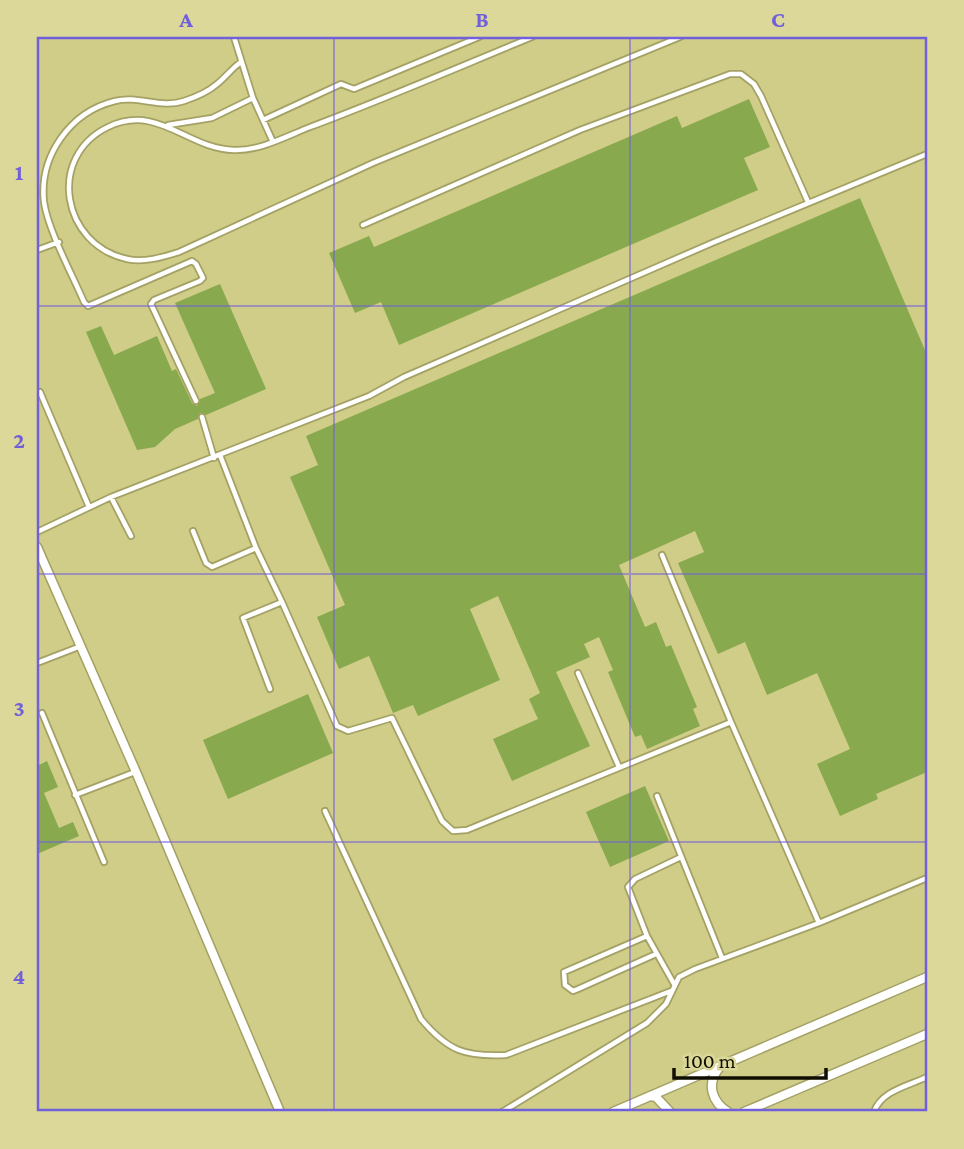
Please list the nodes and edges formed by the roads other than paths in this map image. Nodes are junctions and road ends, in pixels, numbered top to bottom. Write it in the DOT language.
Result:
graph roads {
  1 [pos="234,37"];
  2 [pos="479,37"];
  3 [pos="533,37"];
  4 [pos="680,37"];
  5 [pos="241,62"];
  6 [pos="253,98"];
  7 [pos="263,120"];
  8 [pos="167,125"];
  9 [pos="273,142"];
  10 [pos="927,154"];
  11 [pos="808,202"];
  12 [pos="363,225"];
  13 [pos="59,242"];
  14 [pos="37,250"];
  15 [pos="40,392"];
  16 [pos="196,401"];
  17 [pos="202,417"];
  18 [pos="220,455"];
  19 [pos="214,458"];
  20 [pos="111,497"];
  21 [pos="89,507"];
  22 [pos="194,531"];
  23 [pos="37,532"];
  24 [pos="131,536"];
  25 [pos="37,547"];
  26 [pos="256,548"];
  27 [pos="662,555"];
  28 [pos="282,602"];
  29 [pos="81,646"];
  30 [pos="37,663"];
  31 [pos="578,673"];
  32 [pos="270,689"];
  33 [pos="42,713"];
  34 [pos="731,722"];
  35 [pos="619,767"];
  36 [pos="136,772"];
  37 [pos="75,795"];
  38 [pos="657,796"];
  39 [pos="325,811"];
  40 [pos="681,857"];
  41 [pos="104,862"];
  42 [pos="927,878"];
  43 [pos="819,923"];
  44 [pos="647,936"];
  45 [pos="656,954"];
  46 [pos="722,958"];
  47 [pos="927,977"];
  48 [pos="674,984"];
  49 [pos="671,991"];
  50 [pos="927,1034"];
  51 [pos="720,1067"];
  52 [pos="927,1077"];
  53 [pos="650,1096"];
  54 [pos="280,1112"];
  55 [pos="502,1112"];
  56 [pos="613,1112"];
  57 [pos="670,1112"];
  58 [pos="729,1112"];
  59 [pos="744,1112"];
  60 [pos="874,1112"];
  1 -- 5 [label="lane"];
  2 -- 7 [label="lane"];
  3 -- 9 [label="lane"];
  4 -- 8 [label="lane"];
  5 -- 6 [label="lane"];
  5 -- 13 [label="lane"];
  6 -- 7 [label="lane"];
  6 -- 8 [label="lane"];
  7 -- 9 [label="lane"];
  8 -- 9 [label="lane"];
  10 -- 11 [label="lane"];
  11 -- 12 [label="lane"];
  11 -- 18 [label="lane"];
  13 -- 14 [label="lane"];
  13 -- 16 [label="lane"];
  15 -- 21 [label="lane"];
  17 -- 19 [label="lane"];
  18 -- 19 [label="lane"];
  18 -- 26 [label="lane"];
  19 -- 20 [label="lane"];
  20 -- 21 [label="lane"];
  20 -- 24 [label="lane"];
  21 -- 23 [label="lane"];
  22 -- 26 [label="lane"];
  25 -- 29 [label="street"];
  26 -- 28 [label="lane"];
  27 -- 34 [label="lane"];
  28 -- 32 [label="lane"];
  28 -- 35 [label="lane"];
  29 -- 30 [label="lane"];
  29 -- 36 [label="street"];
  31 -- 35 [label="lane"];
  33 -- 37 [label="lane"];
  34 -- 35 [label="lane"];
  34 -- 43 [label="lane"];
  36 -- 37 [label="lane"];
  36 -- 54 [label="street"];
  37 -- 41 [label="lane"];
  38 -- 40 [label="lane"];
  39 -- 49 [label="lane"];
  40 -- 44 [label="lane"];
  40 -- 46 [label="lane"];
  42 -- 43 [label="lane"];
  43 -- 46 [label="lane"];
  44 -- 45 [label="lane"];
  44 -- 45 [label="lane"];
  45 -- 48 [label="lane"];
  46 -- 48 [label="lane"];
  47 -- 51 [label="street"];
  48 -- 49 [label="lane"];
  49 -- 55 [label="lane"];
  50 -- 59 [label="street"];
  51 -- 53 [label="street"];
  51 -- 58 [label="street"];
  52 -- 60 [label="lane"];
  53 -- 56 [label="street"];
  53 -- 57 [label="street"];
}
